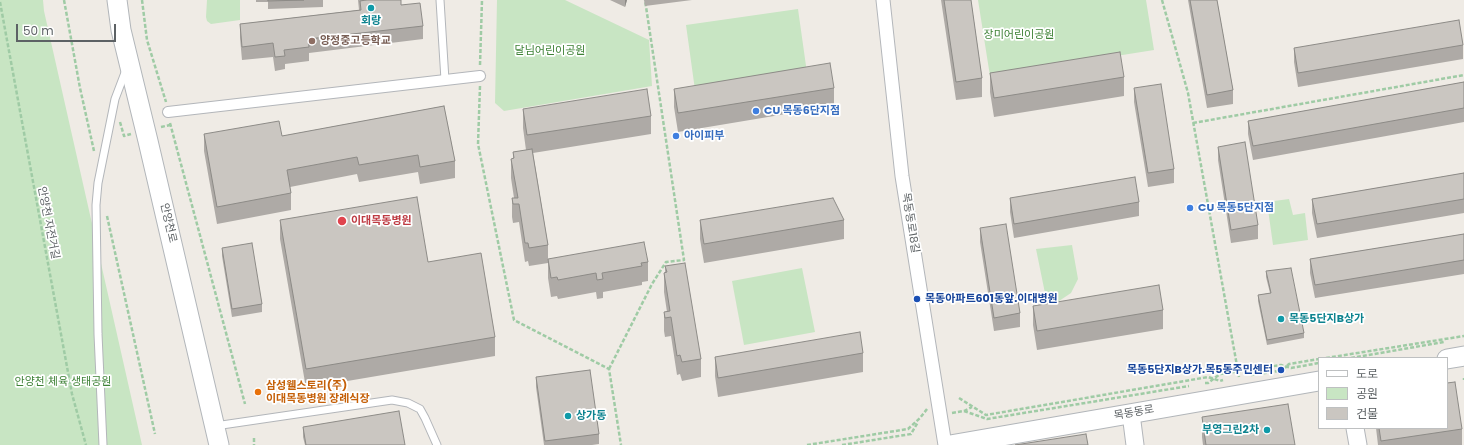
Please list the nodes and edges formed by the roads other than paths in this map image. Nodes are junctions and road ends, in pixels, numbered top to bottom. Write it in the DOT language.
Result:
graph roads {
  1 [pos="117,0"];
  2 [pos="440,0"];
  3 [pos="883,0"];
  4 [pos="129,63"];
  5 [pos="480,76"];
  6 [pos="445,80"];
  7 [pos="168,112"];
  8 [pos="1464,356"];
  9 [pos="1448,359"];
  10 [pos="1318,381"];
  11 [pos="1131,414"];
  12 [pos="215,426"];
  13 [pos="1356,429"];
  14 [pos="103,445"];
  15 [pos="219,445"];
  16 [pos="437,445"];
  17 [pos="945,445"];
  18 [pos="950,445"];
  19 [pos="1135,445"];
  20 [pos="1358,445"];
  1 -- 4 [label="main road, 안양천로"];
  2 -- 6 [label="lane"];
  3 -- 17 [label="street, 목동동로18길"];
  4 -- 12 [label="main road, 안양천로"];
  4 -- 14 [label="lane"];
  5 -- 6 [label="street"];
  6 -- 7 [label="street"];
  8 -- 9 [label="main road"];
  10 -- 11 [label="main road, 목동동로"];
  11 -- 18 [label="main road, 목동동로"];
  11 -- 19 [label="street"];
  12 -- 15 [label="main road, 안양천로"];
  12 -- 16 [label="lane"];
  13 -- 20 [label="street"];
}
